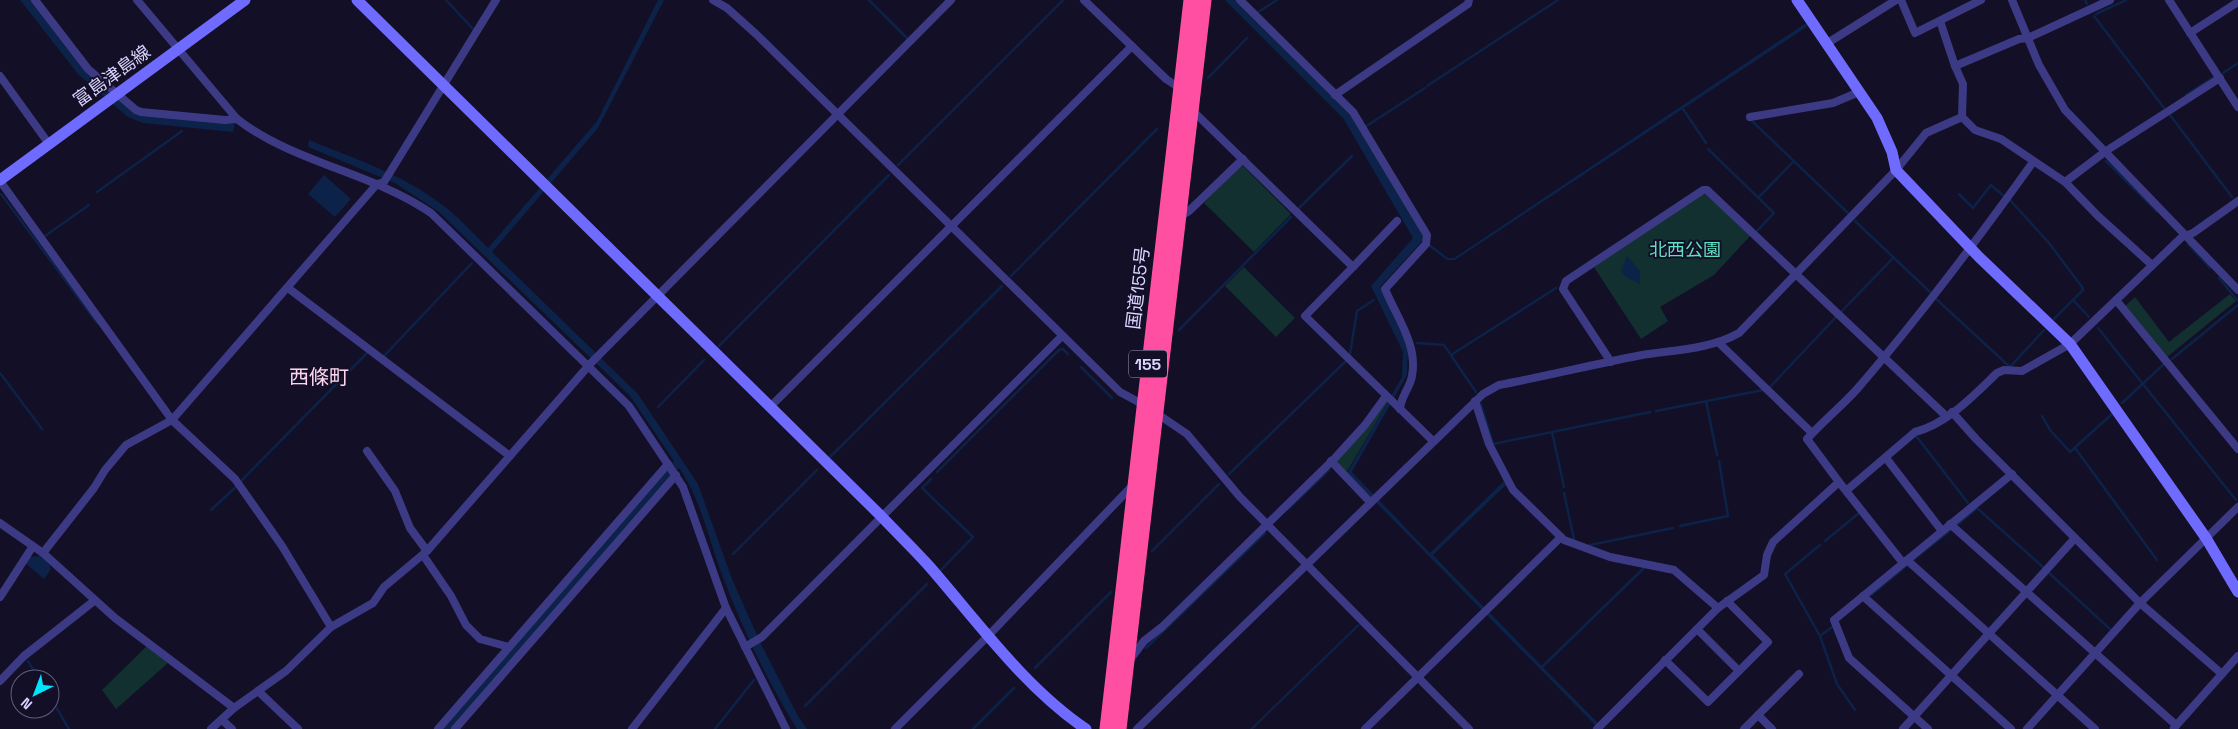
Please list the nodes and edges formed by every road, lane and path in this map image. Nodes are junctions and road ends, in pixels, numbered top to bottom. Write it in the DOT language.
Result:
graph roads {
  1 [pos="35,0"];
  2 [pos="137,0"];
  3 [pos="245,0"];
  4 [pos="357,0"];
  5 [pos="496,0"];
  6 [pos="713,0"];
  7 [pos="951,0"];
  8 [pos="1084,0"];
  9 [pos="1191,0"];
  10 [pos="1204,0"];
  11 [pos="1240,0"];
  12 [pos="1469,0"];
  13 [pos="1797,0"];
  14 [pos="1896,0"];
  15 [pos="1901,0"];
  16 [pos="1979,0"];
  17 [pos="2012,0"];
  18 [pos="2110,0"];
  19 [pos="2169,0"];
  20 [pos="2238,2"];
  21 [pos="1940,21"];
  22 [pos="2190,33"];
  23 [pos="2028,38"];
  24 [pos="1826,44"];
  25 [pos="1132,46"];
  26 [pos="178,50"];
  27 [pos="1955,66"];
  28 [pos="0,76"];
  29 [pos="2220,78"];
  30 [pos="444,86"];
  31 [pos="1180,89"];
  32 [pos="1859,92"];
  33 [pos="117,93"];
  34 [pos="1336,95"];
  35 [pos="2238,107"];
  36 [pos="1190,108"];
  37 [pos="837,115"];
  38 [pos="1750,117"];
  39 [pos="1962,117"];
  40 [pos="237,119"];
  41 [pos="48,144"];
  42 [pos="2106,151"];
  43 [pos="1242,159"];
  44 [pos="2033,162"];
  45 [pos="1896,170"];
  46 [pos="0,180"];
  47 [pos="2065,182"];
  48 [pos="380,183"];
  49 [pos="2238,201"];
  50 [pos="1179,217"];
  51 [pos="1398,221"];
  52 [pos="951,227"];
  53 [pos="2187,235"];
  54 [pos="1970,248"];
  55 [pos="2152,265"];
  56 [pos="1353,267"];
  57 [pos="1796,273"];
  58 [pos="288,288"];
  59 [pos="2238,290"];
  60 [pos="657,296"];
  61 [pos="2116,300"];
  62 [pos="1062,336"];
  63 [pos="1718,342"];
  64 [pos="2070,344"];
  65 [pos="1884,357"];
  66 [pos="1611,362"];
  67 [pos="589,365"];
  68 [pos="1475,401"];
  69 [pos="1392,402"];
  70 [pos="1143,404"];
  71 [pos="770,407"];
  72 [pos="1156,414"];
  73 [pos="1949,414"];
  74 [pos="172,420"];
  75 [pos="1812,433"];
  76 [pos="1433,441"];
  77 [pos="2238,449"];
  78 [pos="367,451"];
  79 [pos="510,456"];
  80 [pos="1886,458"];
  81 [pos="1331,461"];
  82 [pos="668,465"];
  83 [pos="675,474"];
  84 [pos="2012,474"];
  85 [pos="1839,482"];
  86 [pos="1134,483"];
  87 [pos="1847,490"];
  88 [pos="1373,499"];
  89 [pos="2238,507"];
  90 [pos="881,516"];
  91 [pos="0,523"];
  92 [pos="1267,524"];
  93 [pos="1950,524"];
  94 [pos="1942,531"];
  95 [pos="1561,537"];
  96 [pos="2075,538"];
  97 [pos="2206,538"];
  98 [pos="33,546"];
  99 [pos="43,553"];
  100 [pos="425,553"];
  101 [pos="1905,561"];
  102 [pos="1307,564"];
  103 [pos="2026,592"];
  104 [pos="2238,592"];
  105 [pos="1863,596"];
  106 [pos="0,597"];
  107 [pos="94,601"];
  108 [pos="1727,601"];
  109 [pos="2140,603"];
  110 [pos="726,608"];
  111 [pos="1718,608"];
  112 [pos="331,627"];
  113 [pos="1697,629"];
  114 [pos="1988,634"];
  115 [pos="988,636"];
  116 [pos="748,646"];
  117 [pos="509,647"];
  118 [pos="2095,653"];
  119 [pos="2238,656"];
  120 [pos="1665,660"];
  121 [pos="1125,668"];
  122 [pos="1738,671"];
  123 [pos="1799,674"];
  124 [pos="2222,674"];
  125 [pos="1951,675"];
  126 [pos="1418,677"];
  127 [pos="0,681"];
  128 [pos="258,691"];
  129 [pos="2058,695"];
  130 [pos="234,708"];
  131 [pos="1758,715"];
  132 [pos="1914,717"];
  133 [pos="222,720"];
  134 [pos="2174,727"];
  135 [pos="1599,728"];
  136 [pos="211,729"];
  137 [pos="232,729"];
  138 [pos="298,729"];
  139 [pos="438,729"];
  140 [pos="455,729"];
  141 [pos="632,729"];
  142 [pos="786,729"];
  143 [pos="895,729"];
  144 [pos="1086,729"];
  145 [pos="1107,729"];
  146 [pos="1119,729"];
  147 [pos="1137,729"];
  148 [pos="1365,729"];
  149 [pos="1469,729"];
  150 [pos="1744,729"];
  151 [pos="1772,729"];
  152 [pos="1903,729"];
  153 [pos="1928,729"];
  154 [pos="2011,729"];
  155 [pos="2027,729"];
  156 [pos="2096,729"];
  1 -- 33 [label="street"];
  2 -- 26 [label="street"];
  3 -- 26 [label="street, 富島津島線"];
  4 -- 30 [label="street"];
  5 -- 30 [label="street"];
  6 -- 37 [label="street"];
  7 -- 37 [label="street"];
  8 -- 25 [label="street"];
  9 -- 31 [label="highway, 国道155号 / 155"];
  10 -- 36 [label="highway, 国道155号 / 155"];
  11 -- 34 [label="street"];
  12 -- 34 [label="street"];
  13 -- 24 [label="street"];
  14 -- 24 [label="street"];
  15 -- 21 [label="street"];
  16 -- 21 [label="street"];
  17 -- 23 [label="street"];
  18 -- 23 [label="street"];
  19 -- 22 [label="street"];
  20 -- 22 [label="street"];
  21 -- 27 [label="street"];
  22 -- 29 [label="street"];
  23 -- 27 [label="street"];
  23 -- 42 [label="street"];
  24 -- 32 [label="street"];
  25 -- 31 [label="street"];
  25 -- 52 [label="street"];
  26 -- 33 [label="street, 富島津島線"];
  26 -- 40 [label="street"];
  27 -- 39 [label="street"];
  28 -- 41 [label="street"];
  29 -- 35 [label="street"];
  29 -- 42 [label="street"];
  30 -- 48 [label="street"];
  30 -- 60 [label="street"];
  31 -- 70 [label="highway, 国道155号 / 155"];
  32 -- 38 [label="street"];
  32 -- 45 [label="street"];
  33 -- 40 [label="street"];
  33 -- 41 [label="street, 富島津島線"];
  34 -- 69 [label="street"];
  36 -- 43 [label="street"];
  36 -- 50 [label="highway, 国道155号 / 155"];
  37 -- 52 [label="street"];
  37 -- 60 [label="street"];
  39 -- 44 [label="street"];
  39 -- 45 [label="street"];
  40 -- 48 [label="street"];
  41 -- 46 [label="street, 富島津島線"];
  42 -- 47 [label="street"];
  42 -- 53 [label="street"];
  43 -- 50 [label="street"];
  43 -- 56 [label="street"];
  44 -- 47 [label="street"];
  44 -- 54 [label="street"];
  45 -- 54 [label="street"];
  45 -- 57 [label="street"];
  46 -- 74 [label="street"];
  47 -- 55 [label="street"];
  48 -- 58 [label="street"];
  48 -- 67 [label="street"];
  49 -- 53 [label="street"];
  50 -- 72 [label="highway, 国道155号 / 155"];
  51 -- 56 [label="street"];
  52 -- 62 [label="street"];
  52 -- 71 [label="street"];
  53 -- 55 [label="street"];
  53 -- 59 [label="street"];
  54 -- 64 [label="street"];
  54 -- 65 [label="street"];
  55 -- 61 [label="street"];
  56 -- 69 [label="street"];
  57 -- 63 [label="street"];
  57 -- 65 [label="street"];
  57 -- 66 [label="street"];
  58 -- 74 [label="street"];
  58 -- 79 [label="street"];
  60 -- 67 [label="street"];
  60 -- 71 [label="street"];
  61 -- 64 [label="street"];
  61 -- 77 [label="street"];
  62 -- 70 [label="street"];
  62 -- 90 [label="street"];
  63 -- 66 [label="street"];
  63 -- 75 [label="street"];
  64 -- 73 [label="street"];
  64 -- 97 [label="street"];
  65 -- 73 [label="street"];
  65 -- 75 [label="street"];
  66 -- 68 [label="street"];
  67 -- 79 [label="street"];
  67 -- 82 [label="street"];
  68 -- 76 [label="street"];
  68 -- 95 [label="street"];
  69 -- 76 [label="street"];
  69 -- 81 [label="street"];
  70 -- 72 [label="street"];
  70 -- 86 [label="highway, 国道155号 / 155"];
  71 -- 90 [label="street"];
  72 -- 92 [label="street"];
  72 -- 121 [label="highway, 国道155号 / 155"];
  73 -- 80 [label="street"];
  73 -- 84 [label="street"];
  74 -- 99 [label="street"];
  74 -- 112 [label="street"];
  75 -- 85 [label="street"];
  76 -- 88 [label="street"];
  78 -- 100 [label="street"];
  79 -- 100 [label="street"];
  80 -- 87 [label="street"];
  80 -- 94 [label="street"];
  81 -- 88 [label="street"];
  81 -- 92 [label="street"];
  82 -- 83 [label="street"];
  82 -- 117 [label="street"];
  83 -- 110 [label="street"];
  83 -- 140 [label="street"];
  84 -- 93 [label="street"];
  84 -- 96 [label="street"];
  85 -- 87 [label="street"];
  85 -- 108 [label="street"];
  86 -- 115 [label="street"];
  86 -- 145 [label="highway, 国道155号 / 155"];
  87 -- 101 [label="street"];
  88 -- 102 [label="street"];
  89 -- 97 [label="street"];
  90 -- 115 [label="street"];
  90 -- 116 [label="street"];
  91 -- 98 [label="street"];
  92 -- 102 [label="street"];
  92 -- 121 [label="street"];
  93 -- 94 [label="street"];
  93 -- 103 [label="street"];
  94 -- 101 [label="street"];
  95 -- 111 [label="street"];
  95 -- 126 [label="street"];
  96 -- 103 [label="street"];
  96 -- 109 [label="street"];
  97 -- 104 [label="street"];
  97 -- 109 [label="street"];
  98 -- 99 [label="street"];
  98 -- 106 [label="street"];
  99 -- 107 [label="street"];
  100 -- 112 [label="street"];
  100 -- 117 [label="street"];
  101 -- 105 [label="street"];
  101 -- 114 [label="street"];
  102 -- 126 [label="street"];
  102 -- 147 [label="street"];
  103 -- 114 [label="street"];
  103 -- 118 [label="street"];
  105 -- 125 [label="street"];
  105 -- 132 [label="street"];
  107 -- 127 [label="street"];
  107 -- 130 [label="street"];
  108 -- 111 [label="street"];
  108 -- 122 [label="street"];
  109 -- 118 [label="street"];
  109 -- 124 [label="street"];
  110 -- 116 [label="street"];
  110 -- 141 [label="street"];
  111 -- 113 [label="street"];
  112 -- 128 [label="street"];
  113 -- 120 [label="street"];
  113 -- 122 [label="street"];
  114 -- 125 [label="street"];
  114 -- 129 [label="street"];
  115 -- 143 [label="street"];
  115 -- 144 [label="street"];
  116 -- 142 [label="street"];
  117 -- 139 [label="street"];
  118 -- 129 [label="street"];
  118 -- 134 [label="street"];
  119 -- 124 [label="street"];
  120 -- 122 [label="street"];
  120 -- 135 [label="street"];
  121 -- 146 [label="highway, 国道155号 / 155"];
  123 -- 131 [label="street"];
  124 -- 134 [label="street"];
  125 -- 132 [label="street"];
  125 -- 154 [label="street"];
  126 -- 148 [label="street"];
  126 -- 149 [label="street"];
  128 -- 130 [label="street"];
  128 -- 138 [label="street"];
  129 -- 155 [label="street"];
  129 -- 156 [label="street"];
  130 -- 133 [label="street"];
  131 -- 150 [label="street"];
  131 -- 151 [label="street"];
  132 -- 152 [label="street"];
  132 -- 153 [label="street"];
  133 -- 136 [label="street"];
  133 -- 137 [label="street"];
}
